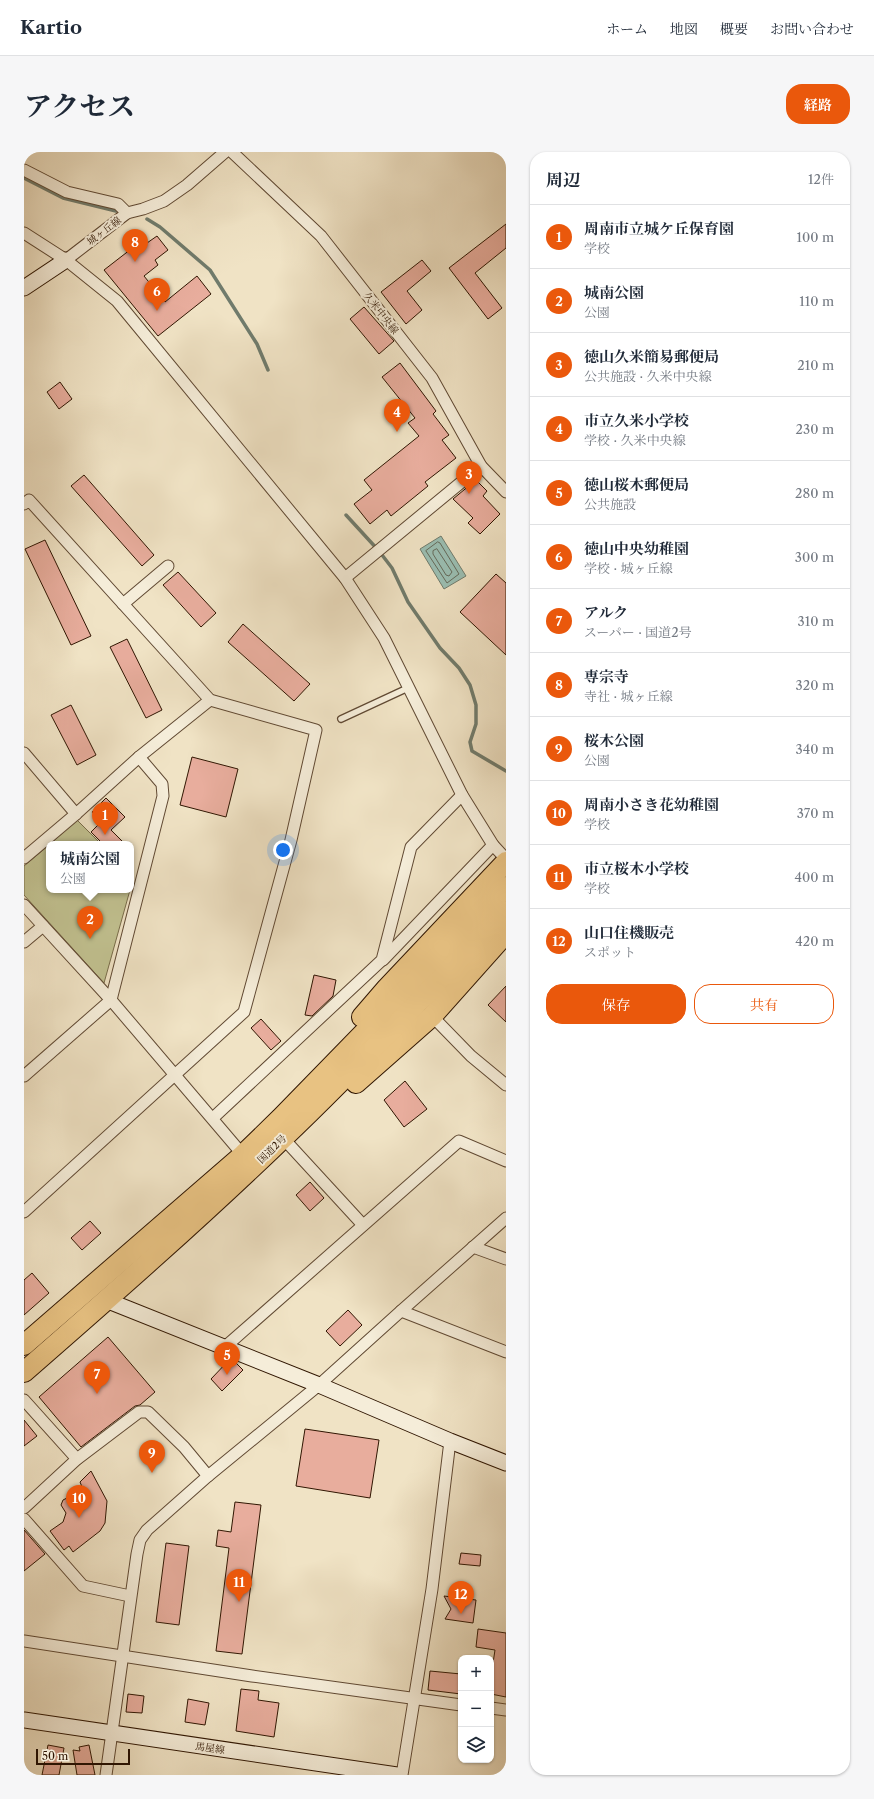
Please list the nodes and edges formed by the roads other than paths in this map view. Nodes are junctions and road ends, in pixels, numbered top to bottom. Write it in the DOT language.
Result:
graph roads {
  1 [pos="225,152"];
  2 [pos="232,152"];
  3 [pos="24,170"];
  4 [pos="128,213"];
  5 [pos="24,233"];
  6 [pos="66,260"];
  7 [pos="24,288"];
  8 [pos="481,466"];
  9 [pos="506,492"];
  10 [pos="24,504"];
  11 [pos="168,566"];
  12 [pos="345,578"];
  13 [pos="122,604"];
  14 [pos="410,688"];
  15 [pos="210,700"];
  16 [pos="341,719"];
  17 [pos="24,752"];
  18 [pos="139,757"];
  19 [pos="462,795"];
  20 [pos="76,814"];
  21 [pos="493,845"];
  22 [pos="24,858"];
  23 [pos="506,861"];
  24 [pos="506,887"];
  25 [pos="24,905"];
  26 [pos="506,911"];
  27 [pos="43,926"];
  28 [pos="506,933"];
  29 [pos="24,942"];
  30 [pos="382,960"];
  31 [pos="111,1000"];
  32 [pos="432,1016"];
  33 [pos="175,1074"];
  34 [pos="24,1076"];
  35 [pos="506,1085"];
  36 [pos="212,1118"];
  37 [pos="287,1127"];
  38 [pos="243,1155"];
  39 [pos="506,1161"];
  40 [pos="24,1212"];
  41 [pos="506,1218"];
  42 [pos="363,1225"];
  43 [pos="473,1247"];
  44 [pos="506,1259"];
  45 [pos="106,1300"];
  46 [pos="401,1311"];
  47 [pos="24,1345"];
  48 [pos="225,1347"];
  49 [pos="506,1352"];
  50 [pos="24,1372"];
  51 [pos="319,1385"];
  52 [pos="24,1400"];
  53 [pos="450,1441"];
  54 [pos="77,1460"];
  55 [pos="506,1463"];
  56 [pos="208,1476"];
  57 [pos="24,1508"];
  58 [pos="24,1519"];
  59 [pos="130,1596"];
  60 [pos="24,1641"];
  61 [pos="122,1657"];
  62 [pos="414,1699"];
  63 [pos="458,1705"];
  64 [pos="494,1708"];
  65 [pos="506,1710"];
  66 [pos="24,1720"];
  67 [pos="111,1734"];
  68 [pos="106,1775"];
  69 [pos="397,1775"];
  70 [pos="402,1775"];
  1 -- 4 [label="street, 城ヶ丘線"];
  2 -- 8 [label="street, 久米中央線"];
  3 -- 4 [label="street"];
  4 -- 6 [label="street, 城ヶ丘線"];
  5 -- 6 [label="street"];
  6 -- 7 [label="street, 城ヶ丘線"];
  6 -- 12 [label="street"];
  8 -- 9 [label="street, 久米中央線"];
  8 -- 12 [label="street"];
  10 -- 13 [label="street"];
  11 -- 13 [label="street"];
  12 -- 14 [label="street"];
  13 -- 15 [label="street"];
  14 -- 16 [label="lane"];
  14 -- 19 [label="street"];
  15 -- 18 [label="street"];
  15 -- 33 [label="street"];
  17 -- 20 [label="street"];
  18 -- 20 [label="street"];
  18 -- 31 [label="street"];
  19 -- 21 [label="street"];
  19 -- 30 [label="street"];
  20 -- 22 [label="street"];
  21 -- 23 [label="street"];
  21 -- 30 [label="street"];
  23 -- 37 [label="highway"];
  24 -- 37 [label="highway, 国道2号"];
  25 -- 27 [label="street"];
  26 -- 37 [label="highway, 国道2号"];
  27 -- 29 [label="street"];
  27 -- 31 [label="street"];
  28 -- 32 [label="highway"];
  30 -- 36 [label="street"];
  31 -- 33 [label="street"];
  31 -- 34 [label="street"];
  32 -- 35 [label="street"];
  32 -- 37 [label="highway"];
  33 -- 36 [label="street"];
  33 -- 40 [label="street"];
  36 -- 38 [label="street"];
  37 -- 38 [label="highway, 国道2号"];
  37 -- 42 [label="street"];
  37 -- 45 [label="highway, 国道2号"];
  38 -- 47 [label="highway, 国道2号"];
  39 -- 42 [label="street"];
  41 -- 43 [label="street"];
  42 -- 48 [label="street"];
  43 -- 44 [label="street"];
  43 -- 46 [label="street"];
  45 -- 48 [label="street"];
  45 -- 50 [label="highway, 国道2号"];
  46 -- 49 [label="street"];
  46 -- 51 [label="street"];
  48 -- 51 [label="street"];
  51 -- 53 [label="street"];
  51 -- 56 [label="street"];
  52 -- 54 [label="street"];
  53 -- 55 [label="street"];
  53 -- 62 [label="street"];
  54 -- 56 [label="street"];
  54 -- 57 [label="street"];
  56 -- 59 [label="street"];
  58 -- 59 [label="street"];
  59 -- 61 [label="street"];
  60 -- 61 [label="street"];
  61 -- 62 [label="street"];
  61 -- 67 [label="street"];
  62 -- 63 [label="street"];
  62 -- 70 [label="street"];
  64 -- 65 [label="street"];
  66 -- 67 [label="street, 馬屋線"];
  67 -- 68 [label="street"];
  67 -- 69 [label="street, 馬屋線"];
}
